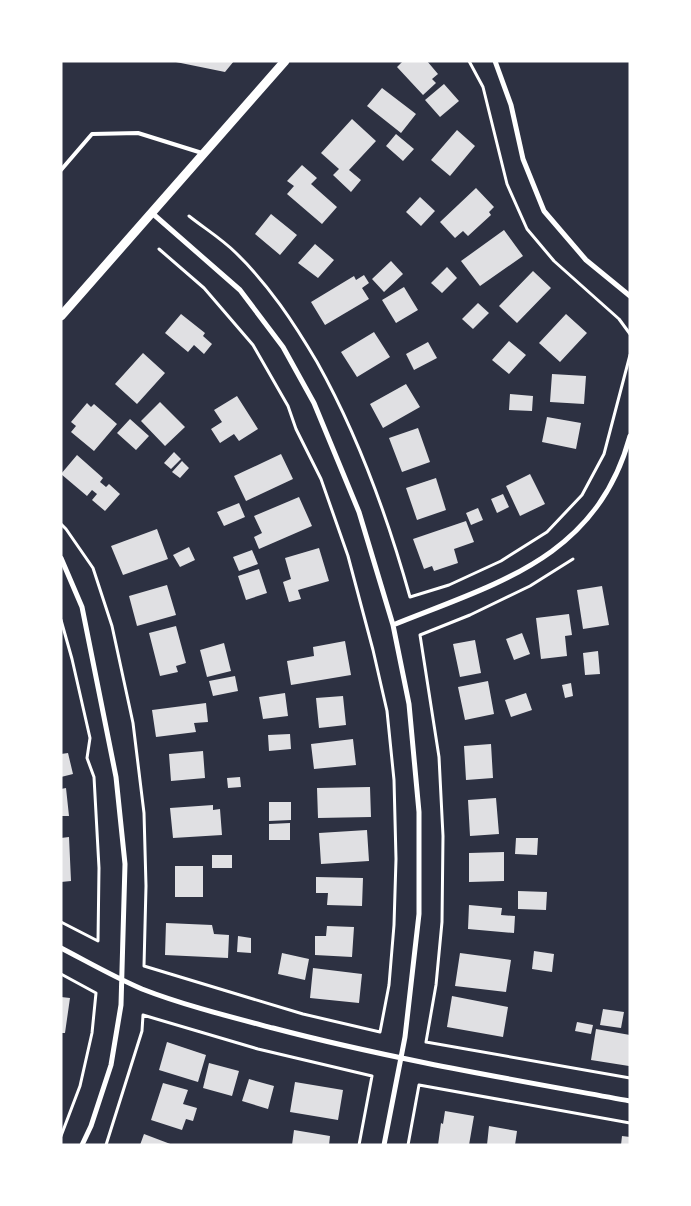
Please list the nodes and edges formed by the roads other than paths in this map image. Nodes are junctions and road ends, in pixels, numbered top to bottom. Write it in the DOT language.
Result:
graph roads {
  1 [pos="286,61"];
  2 [pos="495,61"];
  3 [pos="204,154"];
  4 [pos="61,170"];
  5 [pos="152,213"];
  6 [pos="630,296"];
  7 [pos="61,316"];
  8 [pos="630,436"];
  9 [pos="61,558"];
  10 [pos="393,625"];
  11 [pos="61,948"];
  12 [pos="122,980"];
  13 [pos="400,1058"];
  14 [pos="630,1101"];
  15 [pos="82,1145"];
  16 [pos="384,1145"];
  1 -- 3 [label="street"];
  2 -- 6 [label="street"];
  3 -- 4 [label="lane"];
  3 -- 5 [label="street"];
  5 -- 7 [label="street"];
  5 -- 10 [label="street"];
  8 -- 10 [label="street"];
  9 -- 12 [label="street"];
  10 -- 13 [label="street"];
  11 -- 12 [label="street"];
  12 -- 13 [label="street"];
  12 -- 15 [label="street"];
  13 -- 14 [label="street"];
  13 -- 16 [label="street"];
}
